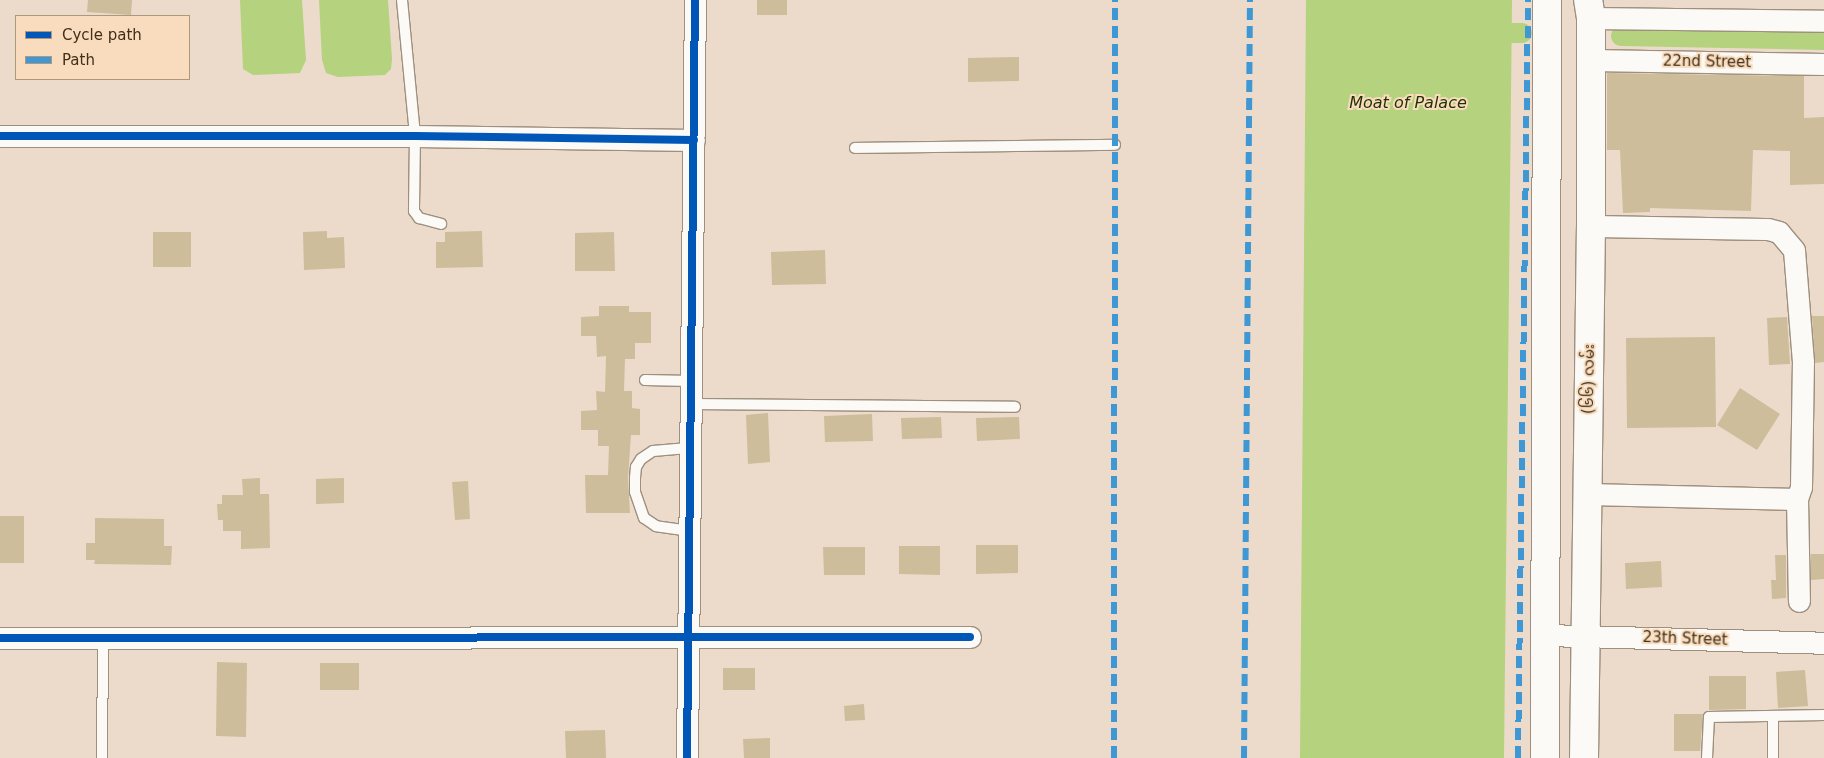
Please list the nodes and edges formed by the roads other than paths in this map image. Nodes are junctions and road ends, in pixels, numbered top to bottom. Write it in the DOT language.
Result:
graph roads {
  1 [pos="402,0"];
  2 [pos="696,0"];
  3 [pos="1547,0"];
  4 [pos="1589,9"];
  5 [pos="1824,21"];
  6 [pos="1591,60"];
  7 [pos="1824,64"];
  8 [pos="0,136"];
  9 [pos="415,136"];
  10 [pos="694,140"];
  11 [pos="1115,145"];
  12 [pos="854,148"];
  13 [pos="440,224"];
  14 [pos="1591,226"];
  15 [pos="645,380"];
  16 [pos="691,381"];
  17 [pos="691,404"];
  18 [pos="1015,407"];
  19 [pos="690,448"];
  20 [pos="1588,494"];
  21 [pos="1797,499"];
  22 [pos="690,531"];
  23 [pos="1800,601"];
  24 [pos="1546,635"];
  25 [pos="688,636"];
  26 [pos="1585,636"];
  27 [pos="0,638"];
  28 [pos="970,638"];
  29 [pos="103,639"];
  30 [pos="1824,643"];
  31 [pos="1824,715"];
  32 [pos="1773,716"];
  33 [pos="102,758"];
  34 [pos="687,758"];
  35 [pos="1545,758"];
  36 [pos="1584,758"];
  37 [pos="1707,758"];
  38 [pos="1773,758"];
  1 -- 9 [label="lane"];
  2 -- 10 [label="street"];
  3 -- 24 [label="main road"];
  4 -- 5 [label="street"];
  4 -- 6 [label="main road, (၆၆) လမ်း"];
  6 -- 7 [label="street, 22nd Street"];
  6 -- 14 [label="main road, (၆၆) လမ်း"];
  8 -- 9 [label="street"];
  9 -- 10 [label="street"];
  9 -- 13 [label="lane"];
  10 -- 16 [label="street"];
  11 -- 12 [label="lane"];
  14 -- 20 [label="main road, (၆၆) လမ်း"];
  14 -- 21 [label="street"];
  15 -- 16 [label="lane"];
  16 -- 17 [label="street"];
  17 -- 18 [label="lane"];
  17 -- 19 [label="street"];
  19 -- 22 [label="street"];
  19 -- 22 [label="lane"];
  20 -- 21 [label="street"];
  20 -- 26 [label="main road, (၆၆) လမ်း"];
  21 -- 23 [label="street"];
  22 -- 25 [label="street"];
  24 -- 26 [label="street, 23th Street"];
  24 -- 35 [label="main road"];
  25 -- 28 [label="street"];
  25 -- 29 [label="street"];
  25 -- 34 [label="street"];
  26 -- 30 [label="street, 23th Street"];
  26 -- 36 [label="main road, (၆၆) လမ်း"];
  27 -- 29 [label="street"];
  29 -- 33 [label="lane"];
  31 -- 32 [label="lane"];
  32 -- 37 [label="lane"];
  32 -- 38 [label="lane"];
}
